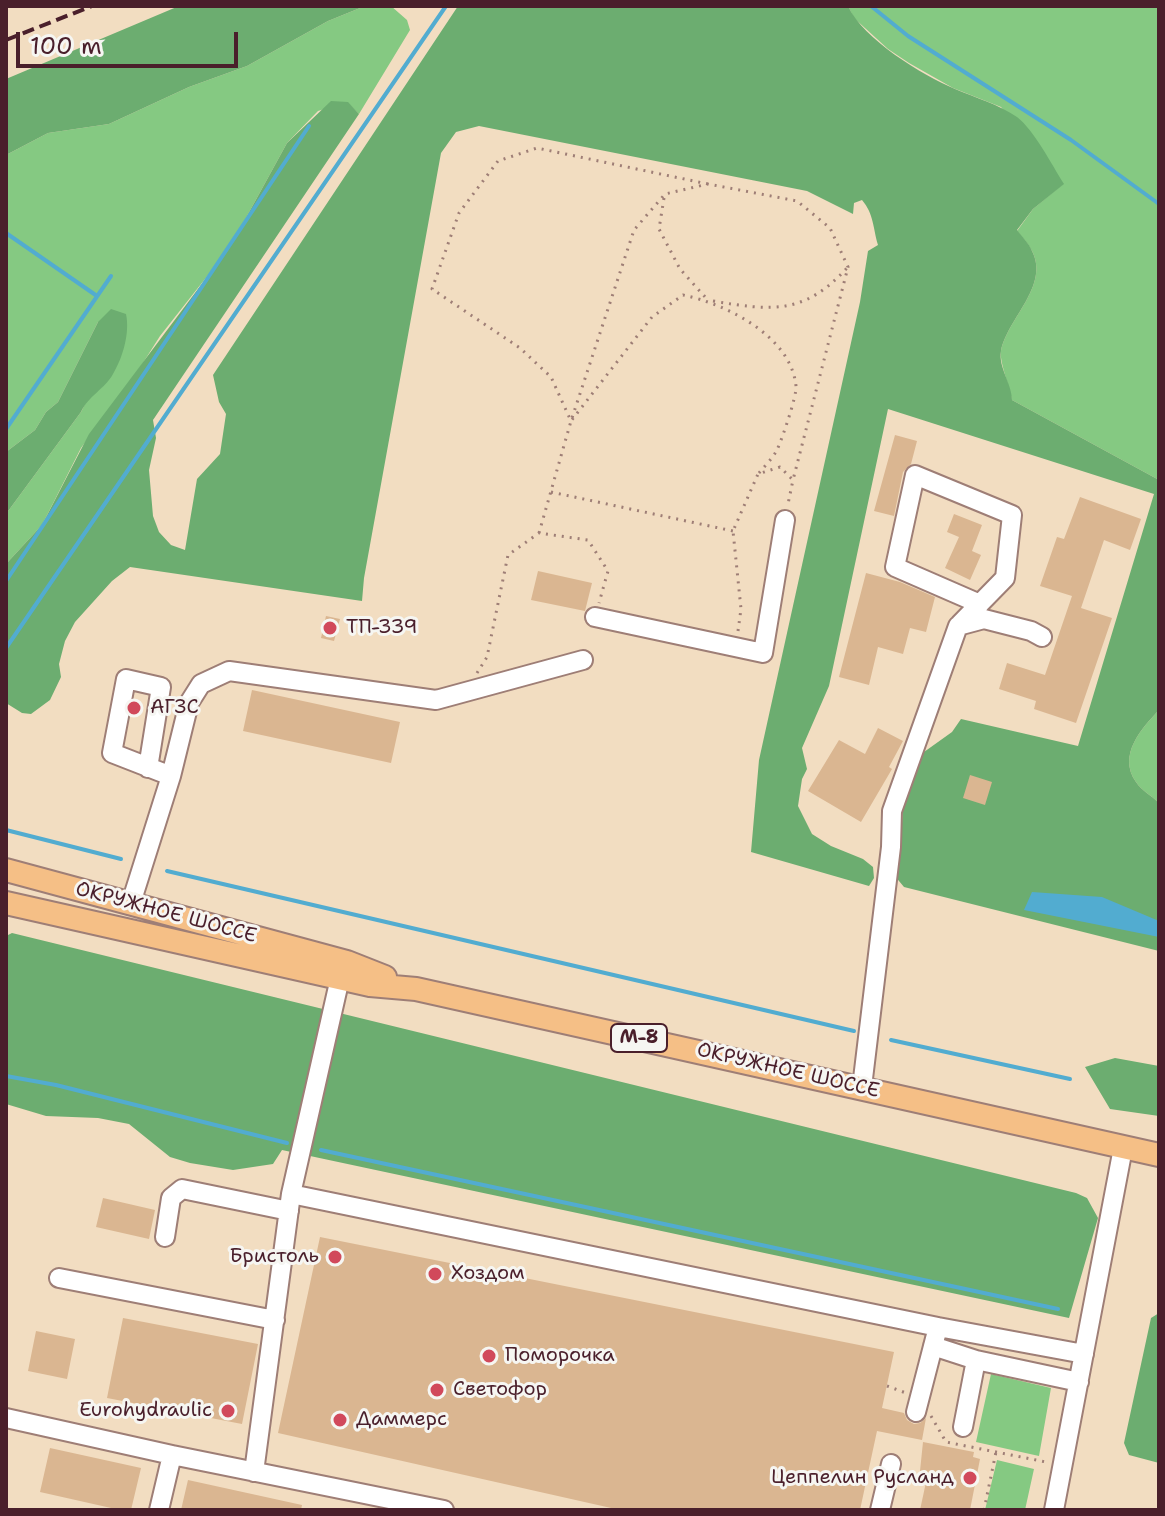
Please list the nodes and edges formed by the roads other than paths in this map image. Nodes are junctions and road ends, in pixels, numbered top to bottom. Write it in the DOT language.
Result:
graph roads {
  1 [pos="785,520"];
  2 [pos="980,604"];
  3 [pos="595,617"];
  4 [pos="958,626"];
  5 [pos="1042,637"];
  6 [pos="583,660"];
  7 [pos="148,768"];
  8 [pos="171,776"];
  9 [pos="6,870"];
  10 [pos="6,903"];
  11 [pos="131,903"];
  12 [pos="340,978"];
  13 [pos="416,989"];
  14 [pos="862,1087"];
  15 [pos="1123,1148"];
  16 [pos="1159,1155"];
  17 [pos="290,1202"];
  18 [pos="165,1237"];
  19 [pos="59,1278"];
  20 [pos="275,1320"];
  21 [pos="938,1327"];
  22 [pos="933,1346"];
  23 [pos="1084,1354"];
  24 [pos="976,1360"];
  25 [pos="1079,1382"];
  26 [pos="918,1405"];
  27 [pos="6,1418"];
  28 [pos="963,1427"];
  29 [pos="172,1455"];
  30 [pos="891,1464"];
  31 [pos="254,1472"];
  32 [pos="159,1510"];
  33 [pos="444,1510"];
  34 [pos="880,1510"];
  35 [pos="1054,1510"];
  1 -- 3 [label="lane"];
  2 -- 2 [label="lane"];
  2 -- 4 [label="lane"];
  4 -- 5 [label="lane"];
  4 -- 14 [label="lane"];
  6 -- 8 [label="lane"];
  7 -- 7 [label="lane"];
  7 -- 8 [label="lane"];
  8 -- 11 [label="lane"];
  9 -- 11 [label="main road, ОКРУЖНОЕ ШОССЕ / М-8"];
  10 -- 12 [label="main road, ОКРУЖНОЕ ШОССЕ / М-8"];
  11 -- 13 [label="main road, ОКРУЖНОЕ ШОССЕ / М-8"];
  12 -- 13 [label="main road, ОКРУЖНОЕ ШОССЕ / М-8"];
  12 -- 17 [label="lane"];
  13 -- 14 [label="main road, ОКРУЖНОЕ ШОССЕ / М-8"];
  14 -- 15 [label="main road, ОКРУЖНОЕ ШОССЕ / М-8"];
  15 -- 16 [label="main road, ОКРУЖНОЕ ШОССЕ / М-8"];
  15 -- 23 [label="lane"];
  17 -- 18 [label="lane"];
  17 -- 20 [label="lane"];
  17 -- 21 [label="lane"];
  19 -- 20 [label="lane"];
  20 -- 31 [label="lane"];
  21 -- 22 [label="lane"];
  21 -- 23 [label="lane"];
  22 -- 24 [label="lane"];
  22 -- 26 [label="lane"];
  23 -- 25 [label="lane"];
  24 -- 25 [label="lane"];
  24 -- 28 [label="lane"];
  25 -- 35 [label="lane"];
  27 -- 29 [label="lane"];
  29 -- 31 [label="lane"];
  29 -- 32 [label="lane"];
  30 -- 34 [label="lane"];
  31 -- 33 [label="lane"];
}
